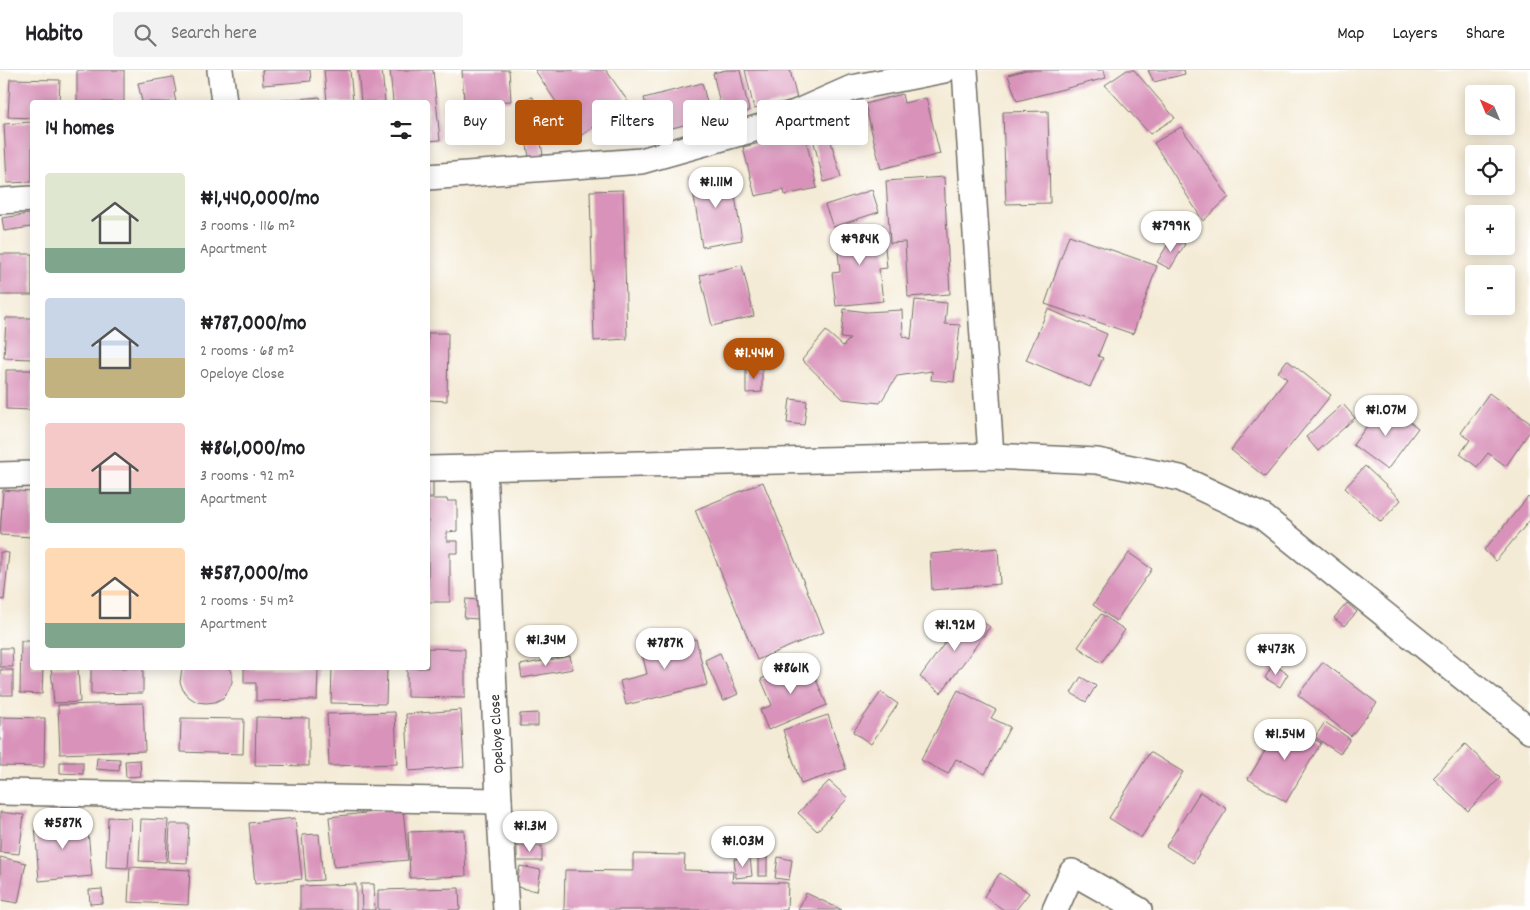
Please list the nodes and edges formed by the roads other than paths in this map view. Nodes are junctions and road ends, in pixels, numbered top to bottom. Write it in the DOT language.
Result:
graph roads {
  1 [pos="220,70"];
  2 [pos="944,70"];
  3 [pos="965,70"];
  4 [pos="848,79"];
  5 [pos="224,100"];
  6 [pos="430,177"];
  7 [pos="30,199"];
  8 [pos="0,201"];
  9 [pos="991,456"];
  10 [pos="484,468"];
  11 [pos="430,469"];
  12 [pos="0,474"];
  13 [pos="30,474"];
  14 [pos="1530,731"];
  15 [pos="0,792"];
  16 [pos="499,801"];
  17 [pos="506,910"];
  18 [pos="1055,910"];
  19 [pos="1139,910"];
  1 -- 5 [label="street"];
  2 -- 4 [label="street"];
  3 -- 9 [label="street"];
  4 -- 6 [label="street"];
  7 -- 8 [label="street"];
  9 -- 10 [label="street"];
  9 -- 14 [label="street"];
  10 -- 11 [label="street"];
  10 -- 16 [label="street, Opeloye Close"];
  12 -- 13 [label="street"];
  15 -- 16 [label="street"];
  16 -- 17 [label="street, Opeloye Close"];
  18 -- 19 [label="street"];
}
